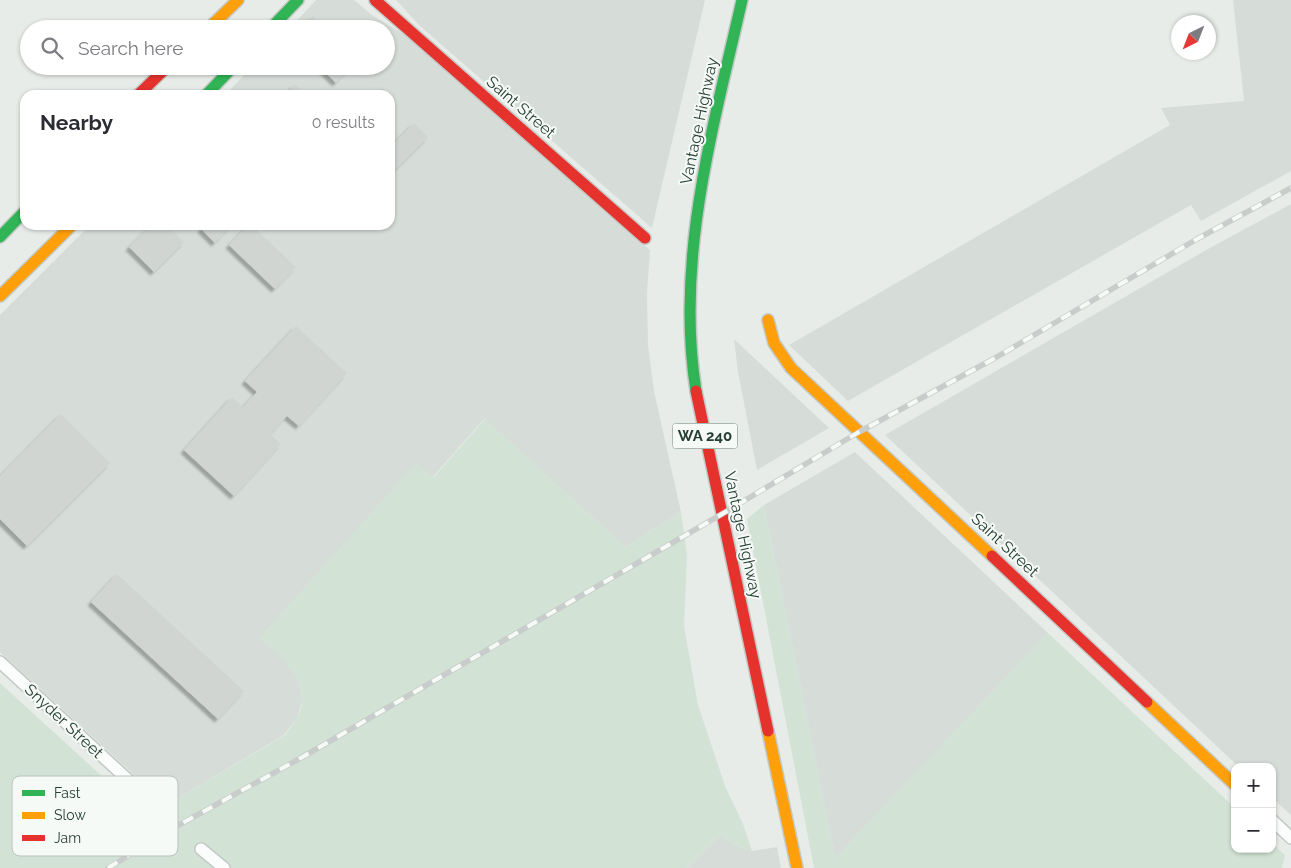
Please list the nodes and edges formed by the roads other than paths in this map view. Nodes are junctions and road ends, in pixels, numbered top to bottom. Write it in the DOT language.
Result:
graph roads {
  1 [pos="238,0"];
  2 [pos="298,0"];
  3 [pos="375,0"];
  4 [pos="742,0"];
  5 [pos="217,20"];
  6 [pos="279,20"];
  7 [pos="159,75"];
  8 [pos="225,75"];
  9 [pos="143,90"];
  10 [pos="211,90"];
  11 [pos="20,216"];
  12 [pos="67,230"];
  13 [pos="0,237"];
  14 [pos="645,238"];
  15 [pos="0,296"];
  16 [pos="768,320"];
  17 [pos="0,662"];
  18 [pos="124,776"];
  19 [pos="1231,780"];
  20 [pos="1276,824"];
  21 [pos="1291,838"];
  22 [pos="201,849"];
  23 [pos="224,868"];
  24 [pos="797,868"];
  1 -- 5 [label="main road"];
  2 -- 6 [label="main road"];
  3 -- 14 [label="main road, Saint Street"];
  4 -- 24 [label="main road, Vantage Highway / WA 240"];
  7 -- 9 [label="main road"];
  8 -- 10 [label="main road"];
  11 -- 13 [label="main road"];
  12 -- 15 [label="main road"];
  16 -- 19 [label="main road, Saint Street"];
  17 -- 18 [label="street, Snyder Street"];
  20 -- 21 [label="street"];
  22 -- 23 [label="street"];
}
